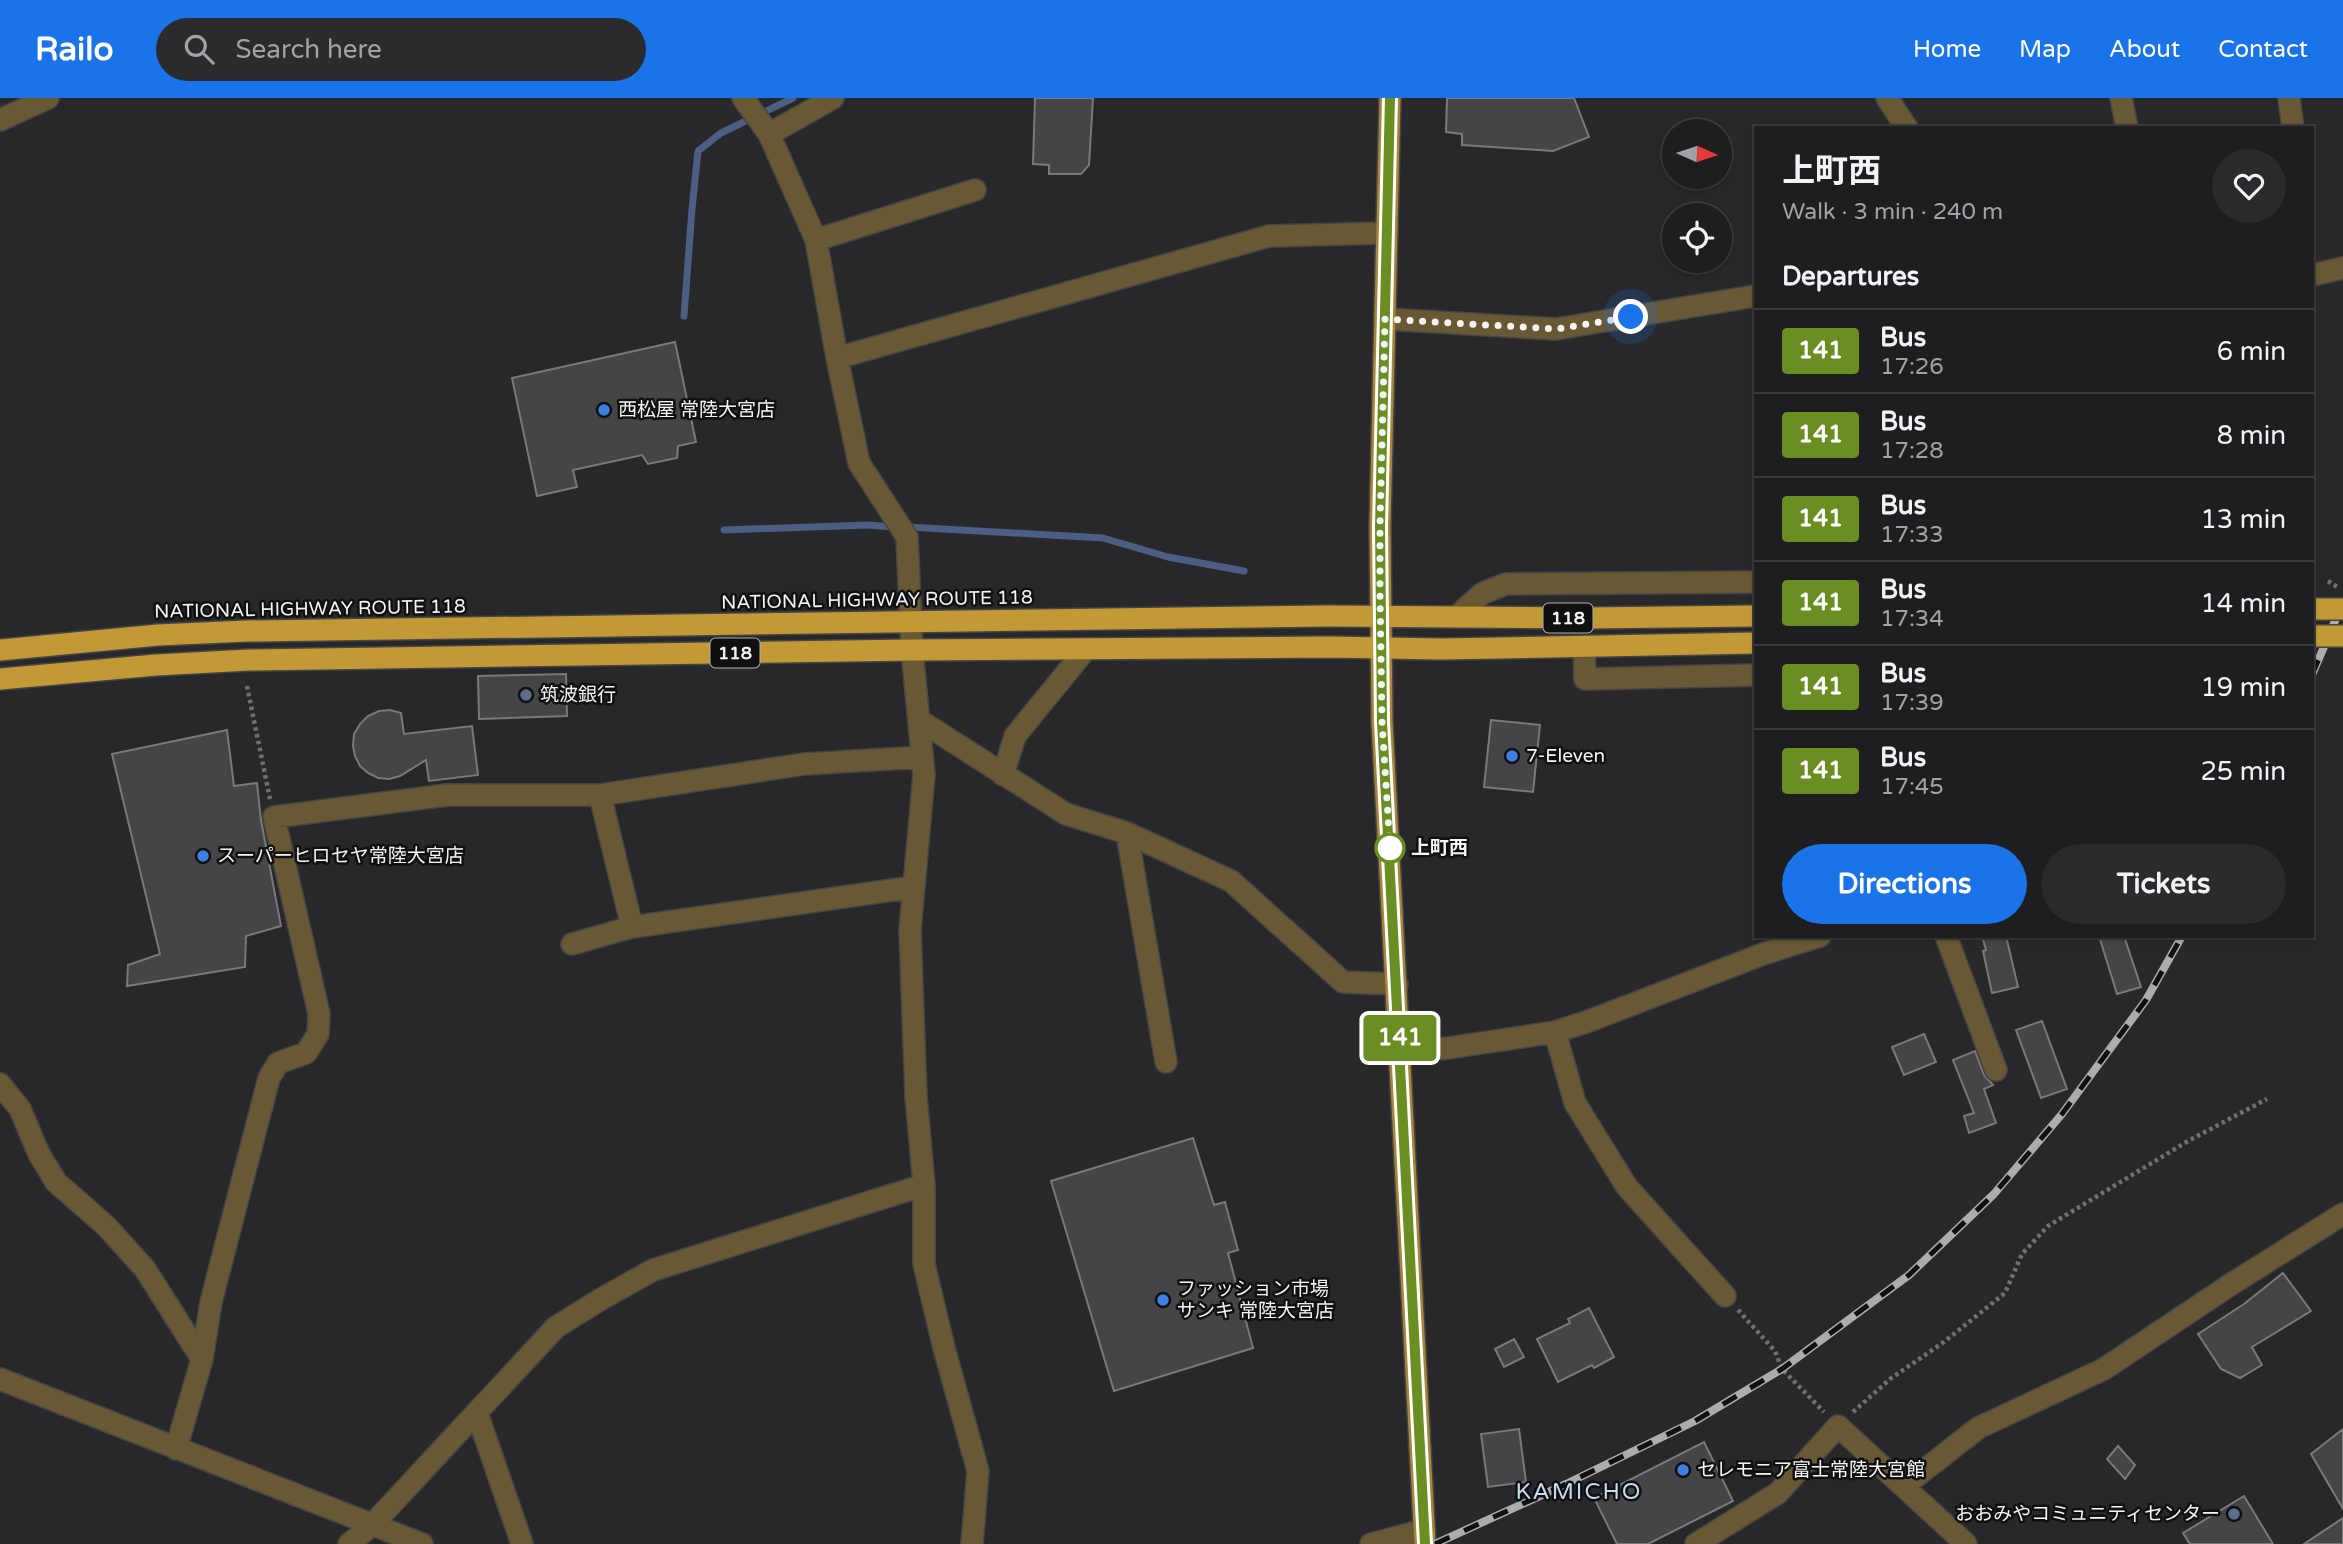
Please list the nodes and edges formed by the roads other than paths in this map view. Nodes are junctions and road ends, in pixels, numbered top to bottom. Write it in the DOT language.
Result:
graph roads {
  1 [pos="48,98"];
  2 [pos="743,98"];
  3 [pos="833,98"];
  4 [pos="1390,98"];
  5 [pos="1886,98"];
  6 [pos="2121,98"];
  7 [pos="2289,98"];
  8 [pos="0,120"];
  9 [pos="1906,126"];
  10 [pos="2127,126"];
  11 [pos="2292,126"];
  12 [pos="769,134"];
  13 [pos="975,190"];
  14 [pos="1387,233"];
  15 [pos="817,240"];
  16 [pos="2343,268"];
  17 [pos="2314,275"];
  18 [pos="1754,296"];
  19 [pos="1385,319"];
  20 [pos="837,358"];
  21 [pos="1754,582"];
  22 [pos="2314,609"];
  23 [pos="2343,609"];
  24 [pos="1381,616"];
  25 [pos="1457,616"];
  26 [pos="1754,616"];
  27 [pos="910,622"];
  28 [pos="2314,636"];
  29 [pos="2343,636"];
  30 [pos="1754,643"];
  31 [pos="1584,647"];
  32 [pos="1086,649"];
  33 [pos="1381,649"];
  34 [pos="0,650"];
  35 [pos="912,650"];
  36 [pos="1754,675"];
  37 [pos="0,679"];
  38 [pos="919,720"];
  39 [pos="922,757"];
  40 [pos="1003,775"];
  41 [pos="600,795"];
  42 [pos="1127,833"];
  43 [pos="914,887"];
  44 [pos="632,927"];
  45 [pos="1814,938"];
  46 [pos="1947,938"];
  47 [pos="572,944"];
  48 [pos="1397,984"];
  49 [pos="1555,1032"];
  50 [pos="1401,1052"];
  51 [pos="1167,1062"];
  52 [pos="1996,1070"];
  53 [pos="0,1084"];
  54 [pos="924,1185"];
  55 [pos="2343,1214"];
  56 [pos="1725,1296"];
  57 [pos="202,1359"];
  58 [pos="0,1379"];
  59 [pos="477,1413"];
  60 [pos="176,1449"];
  61 [pos="1904,1486"];
  62 [pos="373,1524"];
  63 [pos="1425,1537"];
  64 [pos="349,1544"];
  65 [pos="422,1544"];
  66 [pos="522,1544"];
  67 [pos="972,1544"];
  68 [pos="1371,1544"];
  69 [pos="1696,1544"];
  70 [pos="1966,1544"];
  1 -- 8 [label="street"];
  2 -- 12 [label="street"];
  3 -- 12 [label="street"];
  4 -- 14 [label="main road"];
  5 -- 9 [label="street"];
  6 -- 10 [label="street"];
  7 -- 11 [label="street"];
  12 -- 15 [label="street"];
  13 -- 15 [label="street"];
  14 -- 19 [label="main road"];
  14 -- 20 [label="street"];
  15 -- 20 [label="street"];
  16 -- 17 [label="street"];
  18 -- 19 [label="street"];
  19 -- 24 [label="main road"];
  20 -- 27 [label="street"];
  21 -- 25 [label="street"];
  22 -- 23 [label="highway, bridge"];
  24 -- 25 [label="highway, NATIONAL HIGHWAY ROUTE 118 / 118"];
  24 -- 27 [label="highway, NATIONAL HIGHWAY ROUTE 118 / 118"];
  24 -- 33 [label="main road"];
  25 -- 26 [label="highway, NATIONAL HIGHWAY ROUTE 118 / 118"];
  27 -- 34 [label="highway, NATIONAL HIGHWAY ROUTE 118 / 118"];
  27 -- 35 [label="street"];
  28 -- 29 [label="highway, bridge"];
  30 -- 31 [label="highway, 118"];
  31 -- 33 [label="highway, 118"];
  31 -- 36 [label="street"];
  32 -- 33 [label="highway, 118"];
  32 -- 35 [label="highway, 118"];
  32 -- 40 [label="street"];
  33 -- 48 [label="main road"];
  35 -- 37 [label="highway, 118"];
  35 -- 38 [label="street"];
  38 -- 39 [label="street"];
  38 -- 40 [label="street"];
  39 -- 41 [label="street"];
  39 -- 43 [label="street"];
  40 -- 42 [label="street"];
  41 -- 44 [label="street"];
  41 -- 57 [label="street"];
  42 -- 48 [label="street"];
  42 -- 51 [label="street"];
  43 -- 44 [label="street"];
  43 -- 54 [label="street"];
  44 -- 47 [label="street"];
  45 -- 49 [label="street"];
  46 -- 52 [label="street"];
  48 -- 50 [label="main road"];
  49 -- 50 [label="street"];
  49 -- 56 [label="street"];
  50 -- 63 [label="main road"];
  53 -- 57 [label="street"];
  54 -- 59 [label="street"];
  54 -- 67 [label="street"];
  55 -- 61 [label="street"];
  57 -- 60 [label="street"];
  58 -- 60 [label="street"];
  59 -- 62 [label="street"];
  59 -- 66 [label="street"];
  60 -- 62 [label="street"];
  61 -- 69 [label="street"];
  61 -- 70 [label="street"];
  62 -- 64 [label="street"];
  62 -- 65 [label="street"];
  63 -- 68 [label="street"];
}
